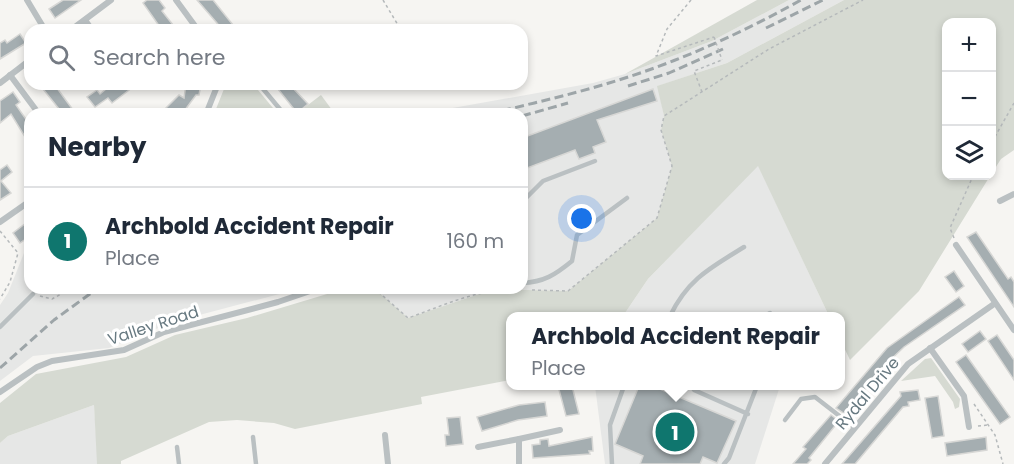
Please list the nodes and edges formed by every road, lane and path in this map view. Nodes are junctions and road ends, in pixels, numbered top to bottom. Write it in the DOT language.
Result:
graph roads {
  1 [pos="27,0"];
  2 [pos="111,0"];
  3 [pos="176,0"];
  4 [pos="383,0"];
  5 [pos="691,0"];
  6 [pos="863,0"];
  7 [pos="85,20"];
  8 [pos="41,24"];
  9 [pos="79,24"];
  10 [pos="88,24"];
  11 [pos="194,24"];
  12 [pos="397,24"];
  13 [pos="24,64"];
  14 [pos="10,75"];
  15 [pos="0,83"];
  16 [pos="216,90"];
  17 [pos="264,90"];
  18 [pos="702,92"];
  19 [pos="1014,103"];
  20 [pos="35,108"];
  21 [pos="208,108"];
  22 [pos="279,108"];
  23 [pos="996,135"];
  24 [pos="595,161"];
  25 [pos="971,180"];
  26 [pos="1014,194"];
  27 [pos="528,196"];
  28 [pos="627,198"];
  29 [pos="1000,201"];
  30 [pos="24,205"];
  31 [pos="0,222"];
  32 [pos="0,231"];
  33 [pos="956,245"];
  34 [pos="744,247"];
  35 [pos="528,283"];
  36 [pos="528,290"];
  37 [pos="33,294"];
  38 [pos="61,294"];
  39 [pos="301,294"];
  40 [pos="381,294"];
  41 [pos="479,294"];
  42 [pos="0,299"];
  43 [pos="994,304"];
  44 [pos="672,312"];
  45 [pos="0,327"];
  46 [pos="1014,330"];
  47 [pos="930,348"];
  48 [pos="623,390"];
  49 [pos="694,390"];
  50 [pos="756,390"];
  51 [pos="0,392"];
  52 [pos="964,396"];
  53 [pos="748,414"];
  54 [pos="785,420"];
  55 [pos="988,424"];
  56 [pos="969,427"];
  57 [pos="855,429"];
  58 [pos="560,430"];
  59 [pos="385,435"];
  60 [pos="253,437"];
  61 [pos="519,439"];
  62 [pos="177,447"];
  63 [pos="478,447"];
  64 [pos="179,464"];
  65 [pos="256,464"];
  66 [pos="388,464"];
  67 [pos="519,464"];
  68 [pos="612,464"];
  69 [pos="723,464"];
  70 [pos="825,464"];
  71 [pos="1003,464"];
  1 -- 8 [label="street"];
  2 -- 7 [label="street"];
  3 -- 11 [label="street"];
  4 -- 12 [label="path"];
  5 -- 18 [label="path, bridge"];
  6 -- 18 [label="path"];
  7 -- 9 [label="street"];
  7 -- 10 [label="street"];
  13 -- 14 [label="street"];
  14 -- 15 [label="street"];
  14 -- 20 [label="street"];
  16 -- 21 [label="street"];
  17 -- 22 [label="lane"];
  18 -- 36 [label="path"];
  19 -- 23 [label="path"];
  24 -- 27 [label="lane"];
  25 -- 33 [label="path"];
  26 -- 29 [label="street"];
  28 -- 35 [label="lane"];
  30 -- 31 [label="street"];
  32 -- 42 [label="path"];
  33 -- 43 [label="street"];
  34 -- 44 [label="lane"];
  37 -- 38 [label="path"];
  37 -- 45 [label="lane"];
  39 -- 51 [label="street, Valley Road"];
  40 -- 41 [label="path"];
  43 -- 46 [label="street"];
  43 -- 47 [label="street, Rydal Drive"];
  47 -- 52 [label="street"];
  47 -- 57 [label="street, Rydal Drive"];
  48 -- 68 [label="lane"];
  49 -- 53 [label="lane"];
  50 -- 53 [label="lane"];
  52 -- 55 [label="path"];
  52 -- 56 [label="street"];
  53 -- 69 [label="lane"];
  54 -- 57 [label="lane"];
  55 -- 56 [label="path"];
  55 -- 71 [label="path"];
  57 -- 70 [label="street, Rydal Drive"];
  58 -- 61 [label="street"];
  59 -- 66 [label="street"];
  60 -- 65 [label="lane"];
  61 -- 63 [label="street"];
  61 -- 67 [label="street"];
  62 -- 64 [label="lane"];
}
